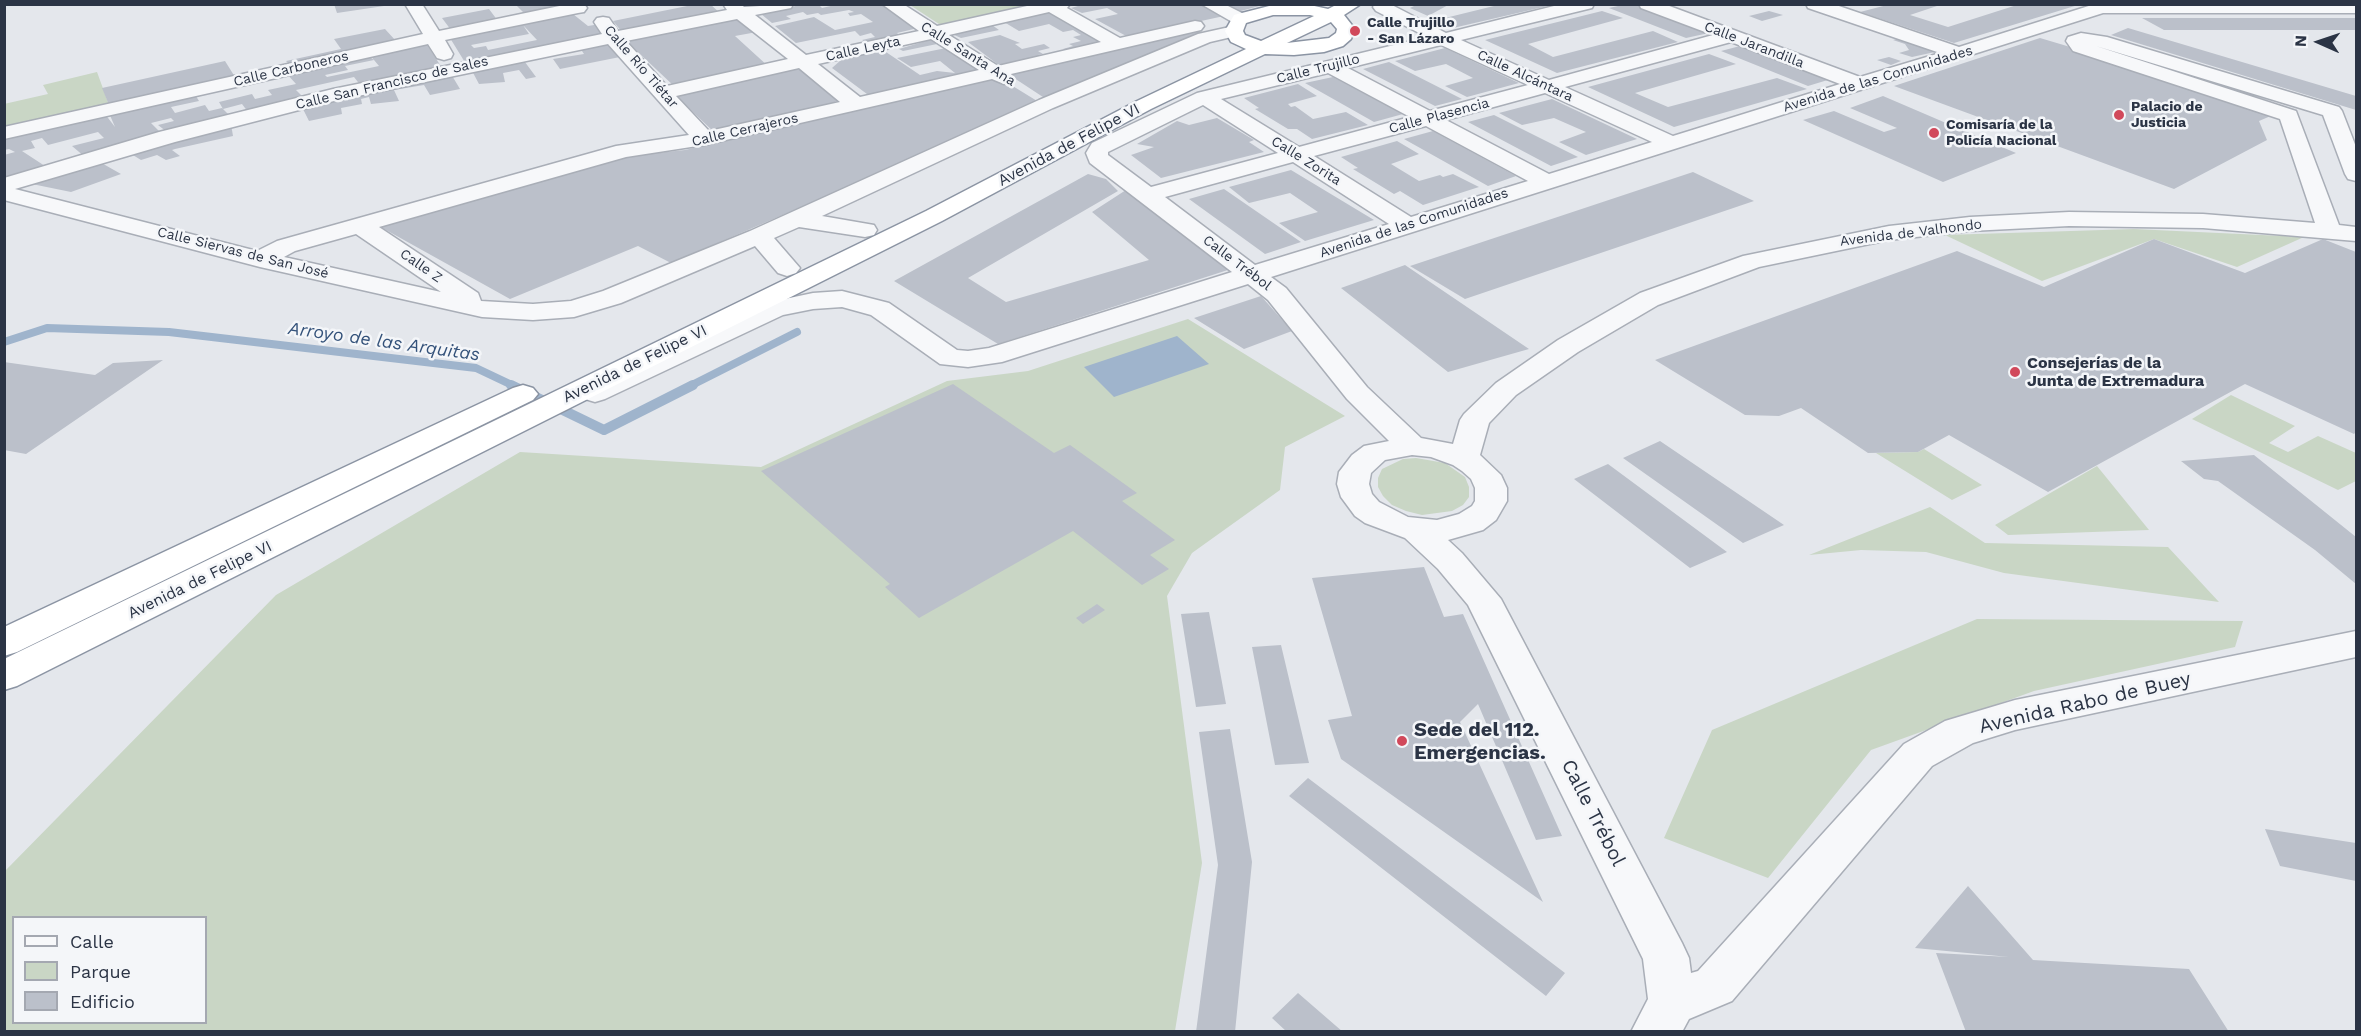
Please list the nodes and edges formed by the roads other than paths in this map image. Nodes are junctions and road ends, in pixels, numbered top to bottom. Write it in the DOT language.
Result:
graph roads {
  1 [pos="413,4"];
  2 [pos="785,4"];
  3 [pos="890,4"];
  4 [pos="1209,4"];
  5 [pos="1353,4"];
  6 [pos="1586,4"];
  7 [pos="1647,4"];
  8 [pos="1848,4"];
  9 [pos="1054,5"];
  10 [pos="576,6"];
  11 [pos="1385,6"];
  12 [pos="2096,6"];
  13 [pos="1280,7"];
  14 [pos="1821,7"];
  15 [pos="2356,8"];
  16 [pos="736,9"];
  17 [pos="1321,10"];
  18 [pos="1243,33"];
  19 [pos="935,34"];
  20 [pos="1731,36"];
  21 [pos="434,37"];
  22 [pos="614,38"];
  23 [pos="1444,39"];
  24 [pos="1336,42"];
  25 [pos="1116,43"];
  26 [pos="1960,53"];
  27 [pos="1369,57"];
  28 [pos="803,62"];
  29 [pos="1330,66"];
  30 [pos="453,69"];
  31 [pos="994,72"];
  32 [pos="1862,85"];
  33 [pos="1547,86"];
  34 [pos="465,88"];
  35 [pos="663,93"];
  36 [pos="1032,95"];
  37 [pos="1204,97"];
  38 [pos="856,105"];
  39 [pos="1428,119"];
  40 [pos="4,133"];
  41 [pos="704,139"];
  42 [pos="1669,142"];
  43 [pos="1097,153"];
  44 [pos="1295,154"];
  45 [pos="2356,174"];
  46 [pos="1545,181"];
  47 [pos="4,185"];
  48 [pos="4,193"];
  49 [pos="1147,195"];
  50 [pos="795,219"];
  51 [pos="359,225"];
  52 [pos="1408,225"];
  53 [pos="865,230"];
  54 [pos="2329,230"];
  55 [pos="2356,234"];
  56 [pos="759,236"];
  57 [pos="260,259"];
  58 [pos="787,268"];
  59 [pos="1253,274"];
  60 [pos="482,309"];
  61 [pos="559,389"];
  62 [pos="1357,393"];
  63 [pos="514,415"];
  64 [pos="1475,420"];
  65 [pos="1419,446"];
  66 [pos="1375,453"];
  67 [pos="1464,458"];
  68 [pos="1471,522"];
  69 [pos="1416,530"];
  70 [pos="1483,599"];
  71 [pos="4,643"];
  72 [pos="2356,644"];
  73 [pos="4,676"];
  74 [pos="1664,1017"];
  1 -- 21 [label="street"];
  2 -- 16 [label="street, Calle San Francisco de Sales"];
  3 -- 19 [label="street, Calle Santa Ana"];
  4 -- 18 [label="street"];
  5 -- 17 [label="highway"];
  6 -- 23 [label="street, Calle Trujillo"];
  7 -- 20 [label="street, Calle Jarandilla"];
  8 -- 14 [label="street"];
  9 -- 19 [label="street, Calle Leyta"];
  9 -- 25 [label="street"];
  10 -- 21 [label="street, Calle Carboneros"];
  10 -- 22 [label="street, Calle Río Tiétar"];
  11 -- 23 [label="street, Calle Alcántara"];
  12 -- 15 [label="street, Avenida de las Comunidades"];
  12 -- 26 [label="street, Avenida de las Comunidades"];
  13 -- 17 [label="highway"];
  13 -- 18 [label="highway"];
  14 -- 26 [label="street"];
  16 -- 22 [label="street, Calle San Francisco de Sales"];
  16 -- 28 [label="street"];
  17 -- 18 [label="highway"];
  17 -- 24 [label="highway"];
  18 -- 24 [label="highway"];
  18 -- 25 [label="street, Calle Cerrajeros"];
  18 -- 36 [label="street"];
  18 -- 53 [label="highway, Avenida de Felipe VI"];
  18 -- 61 [label="highway, Avenida de Felipe VI"];
  19 -- 28 [label="street, Calle Leyta"];
  19 -- 31 [label="street, Calle Santa Ana"];
  20 -- 32 [label="street, Calle Jarandilla"];
  20 -- 33 [label="street, Calle Plasencia"];
  21 -- 30 [label="street"];
  21 -- 40 [label="street, Calle Carboneros"];
  22 -- 30 [label="street, Calle San Francisco de Sales"];
  22 -- 35 [label="street, Calle Río Tiétar"];
  23 -- 27 [label="street, Calle Trujillo"];
  23 -- 33 [label="street, Calle Alcántara"];
  24 -- 27 [label="street"];
  25 -- 31 [label="street, Calle Cerrajeros"];
  26 -- 32 [label="street, Avenida de las Comunidades"];
  27 -- 29 [label="street, Calle Trujillo"];
  28 -- 35 [label="street, Calle Leyta"];
  28 -- 38 [label="street"];
  29 -- 37 [label="street, Calle Trujillo"];
  29 -- 39 [label="street"];
  30 -- 34 [label="street"];
  30 -- 47 [label="street, Calle San Francisco de Sales"];
  31 -- 36 [label="street, Calle Santa Ana"];
  31 -- 38 [label="street, Calle Cerrajeros"];
  32 -- 42 [label="street, Avenida de las Comunidades"];
  33 -- 39 [label="street, Calle Plasencia"];
  33 -- 42 [label="street, Calle Alcántara"];
  35 -- 41 [label="street, Calle Río Tiétar"];
  36 -- 50 [label="street"];
  37 -- 43 [label="street, Calle Trujillo"];
  37 -- 44 [label="street, Calle Zorita"];
  38 -- 41 [label="street, Calle Cerrajeros"];
  39 -- 44 [label="street, Calle Plasencia"];
  39 -- 46 [label="street"];
  41 -- 51 [label="street, Calle Cerrajeros"];
  42 -- 46 [label="street, Avenida de las Comunidades"];
  43 -- 49 [label="street, Calle Trébol"];
  44 -- 49 [label="street, Calle Plasencia"];
  44 -- 52 [label="street, Calle Zorita"];
  45 -- 54 [label="street"];
  46 -- 52 [label="street, Avenida de las Comunidades"];
  48 -- 57 [label="street, Calle Siervas de San José"];
  49 -- 59 [label="street, Calle Trébol"];
  50 -- 53 [label="street"];
  50 -- 56 [label="street"];
  51 -- 57 [label="street, Calle Cerrajeros"];
  51 -- 60 [label="street, Calle Z"];
  52 -- 59 [label="street, Avenida de las Comunidades"];
  53 -- 58 [label="highway, Avenida de Felipe VI"];
  54 -- 55 [label="street, Avenida de Valhondo"];
  54 -- 64 [label="street, Avenida de Valhondo"];
  56 -- 58 [label="street"];
  56 -- 60 [label="street"];
  57 -- 60 [label="street, Calle Siervas de San José"];
  58 -- 61 [label="highway, Avenida de Felipe VI"];
  59 -- 62 [label="street, Calle Trébol"];
  59 -- 63 [label="street, Avenida de las Comunidades"];
  61 -- 63 [label="highway, Avenida de Felipe VI"];
  62 -- 65 [label="street, Calle Trébol"];
  62 -- 66 [label="street, Calle Trébol"];
  63 -- 71 [label="highway, Avenida de Felipe VI"];
  63 -- 73 [label="highway, Avenida de Felipe VI"];
  64 -- 65 [label="street, Avenida de Valhondo"];
  64 -- 67 [label="street, Avenida de Valhondo"];
  65 -- 66 [label="street"];
  65 -- 67 [label="street"];
  66 -- 69 [label="street"];
  67 -- 68 [label="street"];
  68 -- 69 [label="street"];
  68 -- 70 [label="street, Calle Trébol"];
  69 -- 70 [label="street, Calle Trébol"];
  70 -- 74 [label="street, Calle Trébol"];
  72 -- 74 [label="street, Avenida Rabo de Buey"];
}
